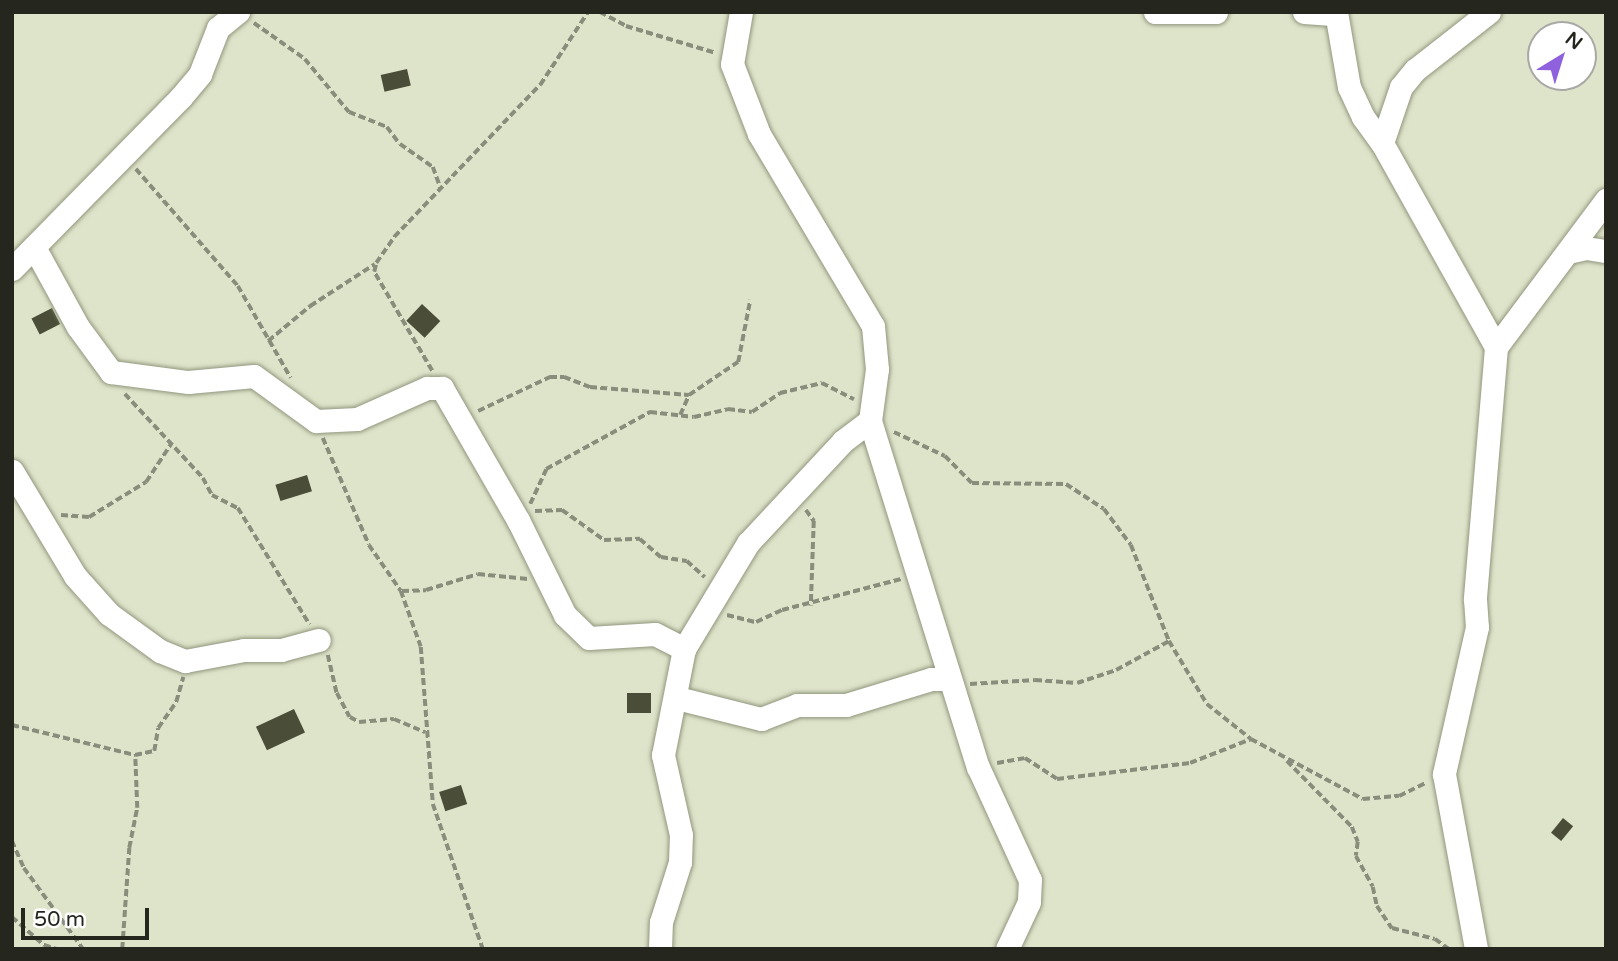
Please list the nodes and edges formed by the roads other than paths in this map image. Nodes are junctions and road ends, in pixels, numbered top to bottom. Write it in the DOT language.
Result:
graph roads {
  1 [pos="740,12"];
  2 [pos="1155,12"];
  3 [pos="1216,12"];
  4 [pos="1304,12"];
  5 [pos="1489,12"];
  6 [pos="1336,13"];
  7 [pos="244,15"];
  8 [pos="1382,143"];
  9 [pos="1606,200"];
  10 [pos="34,247"];
  11 [pos="1606,251"];
  12 [pos="1568,252"];
  13 [pos="12,269"];
  14 [pos="1496,347"];
  15 [pos="870,410"];
  16 [pos="12,471"];
  17 [pos="319,640"];
  18 [pos="684,649"];
  19 [pos="949,682"];
  20 [pos="677,698"];
  21 [pos="660,949"];
  22 [pos="1007,949"];
  23 [pos="1476,949"];
  1 -- 15 [label="street"];
  2 -- 3 [label="street"];
  4 -- 6 [label="street"];
  5 -- 8 [label="street"];
  6 -- 8 [label="street"];
  7 -- 10 [label="street"];
  8 -- 14 [label="street"];
  9 -- 12 [label="street"];
  10 -- 13 [label="street"];
  10 -- 18 [label="street"];
  11 -- 12 [label="street"];
  12 -- 14 [label="street"];
  14 -- 23 [label="street"];
  15 -- 18 [label="street"];
  15 -- 19 [label="street"];
  16 -- 17 [label="street"];
  18 -- 20 [label="street"];
  19 -- 20 [label="street"];
  19 -- 22 [label="street"];
  20 -- 21 [label="street"];
}
